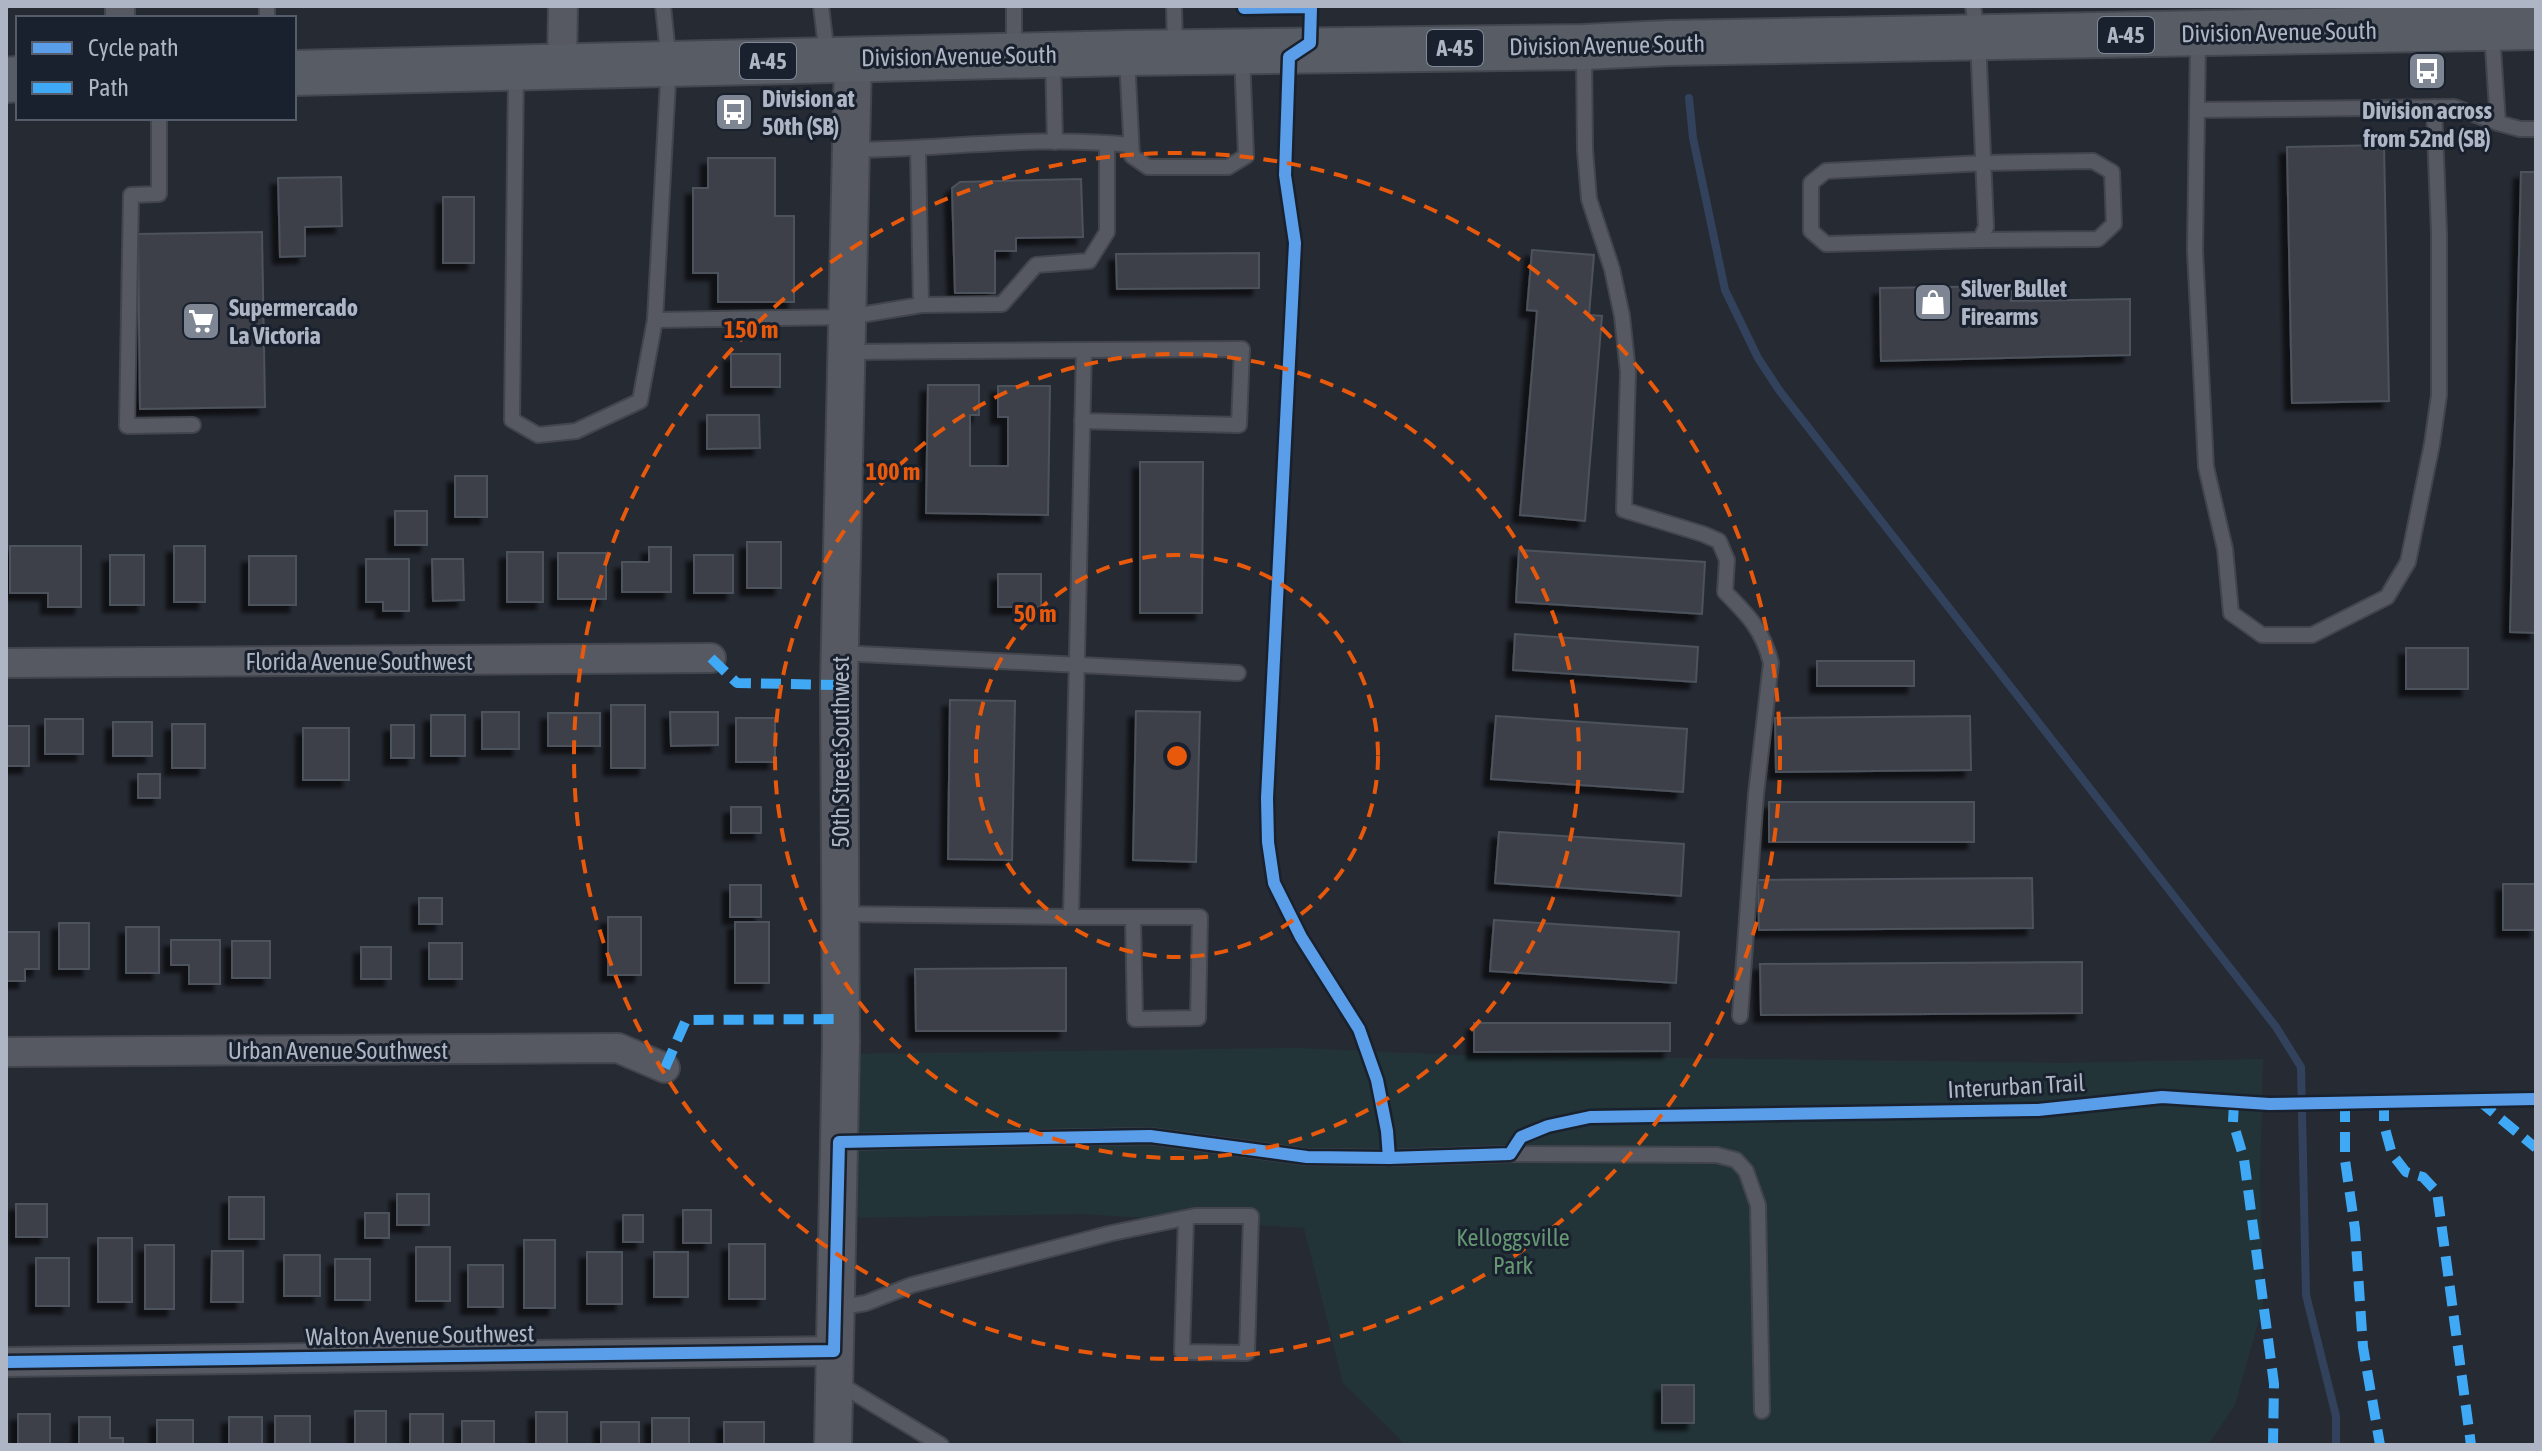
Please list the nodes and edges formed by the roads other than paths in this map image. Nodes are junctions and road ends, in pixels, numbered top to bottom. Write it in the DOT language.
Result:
graph roads {
  1 [pos="563,6"];
  2 [pos="663,6"];
  3 [pos="821,6"];
  4 [pos="1014,6"];
  5 [pos="1174,6"];
  6 [pos="2464,21"];
  7 [pos="1976,22"];
  8 [pos="2536,27"];
  9 [pos="2226,29"];
  10 [pos="1584,47"];
  11 [pos="1242,50"];
  12 [pos="1176,52"];
  13 [pos="1126,53"];
  14 [pos="1033,55"];
  15 [pos="840,59"];
  16 [pos="669,63"];
  17 [pos="562,66"];
  18 [pos="516,67"];
  19 [pos="296,73"];
  20 [pos="2434,107"];
  21 [pos="2197,110"];
  22 [pos="159,120"];
  23 [pos="2498,123"];
  24 [pos="2536,129"];
  25 [pos="1055,142"];
  26 [pos="1107,143"];
  27 [pos="1131,145"];
  28 [pos="851,150"];
  29 [pos="918,150"];
  30 [pos="1984,163"];
  31 [pos="1980,240"];
  32 [pos="921,305"];
  33 [pos="655,320"];
  34 [pos="847,335"];
  35 [pos="1084,350"];
  36 [pos="1082,421"];
  37 [pos="193,425"];
  38 [pos="840,652"];
  39 [pos="711,658"];
  40 [pos="6,663"];
  41 [pos="1078,665"];
  42 [pos="1238,673"];
  43 [pos="840,914"];
  44 [pos="1071,917"];
  45 [pos="1133,917"];
  46 [pos="1740,1016"];
  47 [pos="6,1052"];
  48 [pos="665,1068"];
  49 [pos="839,1142"];
  50 [pos="1186,1218"];
  51 [pos="835,1308"];
  52 [pos="6,1362"];
  53 [pos="834,1366"];
  54 [pos="1762,1411"];
  55 [pos="833,1445"];
  56 [pos="939,1445"];
  1 -- 17 [label="street"];
  2 -- 16 [label="lane"];
  3 -- 15 [label="lane"];
  4 -- 14 [label="lane"];
  5 -- 12 [label="lane"];
  6 -- 8 [label="main road, Division Avenue South / A-45"];
  6 -- 9 [label="main road, Division Avenue South / A-45"];
  6 -- 23 [label="lane"];
  7 -- 9 [label="main road, Division Avenue South / A-45"];
  7 -- 10 [label="main road, Division Avenue South / A-45"];
  7 -- 30 [label="lane"];
  9 -- 21 [label="lane"];
  10 -- 11 [label="main road, Division Avenue South / A-45"];
  10 -- 46 [label="lane"];
  11 -- 12 [label="main road, Division Avenue South / A-45"];
  11 -- 27 [label="lane"];
  12 -- 13 [label="main road, Division Avenue South / A-45"];
  13 -- 14 [label="main road, Division Avenue South / A-45"];
  13 -- 27 [label="lane"];
  14 -- 15 [label="main road, Division Avenue South / A-45"];
  14 -- 25 [label="lane"];
  15 -- 16 [label="main road, Division Avenue South / A-45"];
  15 -- 28 [label="street, 50th Street Southwest"];
  16 -- 17 [label="main road, Division Avenue South / A-45"];
  16 -- 33 [label="lane"];
  17 -- 18 [label="main road, Division Avenue South / A-45"];
  18 -- 19 [label="main road, Division Avenue South / A-45"];
  18 -- 33 [label="lane"];
  20 -- 21 [label="lane"];
  20 -- 21 [label="lane"];
  20 -- 23 [label="lane"];
  22 -- 37 [label="lane"];
  23 -- 24 [label="lane"];
  25 -- 26 [label="lane"];
  25 -- 29 [label="lane"];
  26 -- 27 [label="lane"];
  26 -- 32 [label="lane"];
  28 -- 29 [label="lane"];
  28 -- 34 [label="street, 50th Street Southwest"];
  29 -- 32 [label="lane"];
  30 -- 31 [label="lane"];
  30 -- 31 [label="lane"];
  30 -- 31 [label="lane"];
  32 -- 34 [label="lane"];
  33 -- 34 [label="lane"];
  34 -- 35 [label="lane"];
  34 -- 38 [label="street, 50th Street Southwest"];
  35 -- 36 [label="lane"];
  35 -- 36 [label="lane"];
  36 -- 41 [label="lane"];
  38 -- 41 [label="lane"];
  38 -- 43 [label="street, 50th Street Southwest"];
  39 -- 40 [label="street, Florida Avenue Southwest"];
  41 -- 42 [label="lane"];
  41 -- 44 [label="lane"];
  43 -- 44 [label="lane"];
  43 -- 49 [label="street, 50th Street Southwest"];
  44 -- 45 [label="lane"];
  45 -- 45 [label="lane"];
  47 -- 48 [label="street, Urban Avenue Southwest"];
  49 -- 51 [label="street, 50th Street Southwest"];
  49 -- 54 [label="lane"];
  50 -- 50 [label="lane"];
  50 -- 51 [label="lane"];
  51 -- 53 [label="street, 50th Street Southwest"];
  52 -- 53 [label="street, Walton Avenue Southwest"];
  53 -- 55 [label="street, 50th Street Southwest"];
  53 -- 56 [label="lane"];
}
